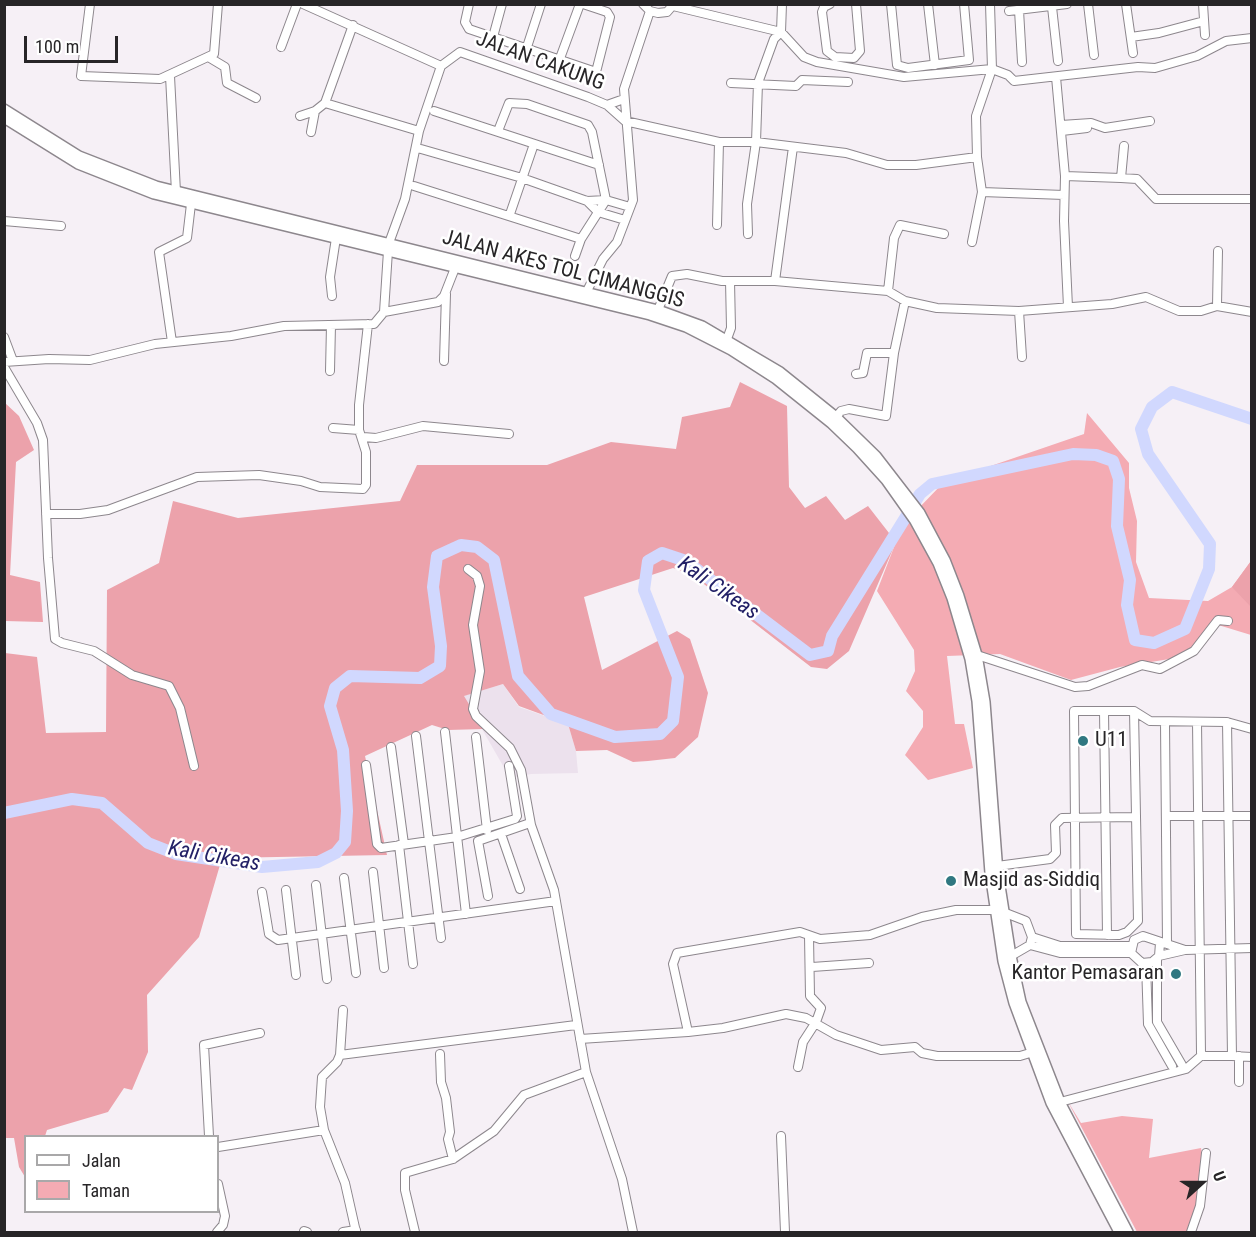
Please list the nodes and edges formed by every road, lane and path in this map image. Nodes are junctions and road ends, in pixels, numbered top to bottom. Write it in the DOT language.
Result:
graph roads {
  1 [pos="90,4"];
  2 [pos="218,4"];
  3 [pos="297,4"];
  4 [pos="469,4"];
  5 [pos="502,4"];
  6 [pos="542,4"];
  7 [pos="581,4"];
  8 [pos="643,4"];
  9 [pos="782,4"];
  10 [pos="830,4"];
  11 [pos="856,4"];
  12 [pos="891,4"];
  13 [pos="928,4"];
  14 [pos="964,4"];
  15 [pos="990,4"];
  16 [pos="1067,4"];
  17 [pos="1088,4"];
  18 [pos="1126,4"];
  19 [pos="1203,4"];
  20 [pos="308,5"];
  21 [pos="674,5"];
  22 [pos="1053,7"];
  23 [pos="1019,10"];
  24 [pos="650,11"];
  25 [pos="1009,11"];
  26 [pos="1204,21"];
  27 [pos="354,25"];
  28 [pos="781,32"];
  29 [pos="1205,35"];
  30 [pos="492,37"];
  31 [pos="1131,37"];
  32 [pos="1251,38"];
  33 [pos="281,47"];
  34 [pos="526,50"];
  35 [pos="1133,53"];
  36 [pos="1094,56"];
  37 [pos="210,58"];
  38 [pos="559,61"];
  39 [pos="1058,61"];
  40 [pos="1022,62"];
  41 [pos="935,65"];
  42 [pos="441,66"];
  43 [pos="992,69"];
  44 [pos="170,76"];
  45 [pos="1056,77"];
  46 [pos="848,82"];
  47 [pos="730,83"];
  48 [pos="758,83"];
  49 [pos="256,98"];
  50 [pos="624,99"];
  51 [pos="325,103"];
  52 [pos="607,105"];
  53 [pos="4,109"];
  54 [pos="315,111"];
  55 [pos="434,111"];
  56 [pos="300,116"];
  57 [pos="4,118"];
  58 [pos="625,121"];
  59 [pos="1150,121"];
  60 [pos="1062,128"];
  61 [pos="1088,128"];
  62 [pos="419,131"];
  63 [pos="498,131"];
  64 [pos="311,132"];
  65 [pos="719,142"];
  66 [pos="756,142"];
  67 [pos="534,144"];
  68 [pos="1124,146"];
  69 [pos="793,147"];
  70 [pos="421,148"];
  71 [pos="977,157"];
  72 [pos="598,165"];
  73 [pos="1065,177"];
  74 [pos="522,178"];
  75 [pos="1121,178"];
  76 [pos="414,186"];
  77 [pos="155,190"];
  78 [pos="176,192"];
  79 [pos="982,192"];
  80 [pos="1064,195"];
  81 [pos="1251,199"];
  82 [pos="587,201"];
  83 [pos="606,201"];
  84 [pos="191,204"];
  85 [pos="630,207"];
  86 [pos="598,212"];
  87 [pos="510,214"];
  88 [pos="625,220"];
  89 [pos="4,221"];
  90 [pos="717,225"];
  91 [pos="61,226"];
  92 [pos="748,234"];
  93 [pos="944,234"];
  94 [pos="336,238"];
  95 [pos="581,239"];
  96 [pos="972,242"];
  97 [pos="388,247"];
  98 [pos="1218,251"];
  99 [pos="575,256"];
  100 [pos="455,268"];
  101 [pos="729,281"];
  102 [pos="775,281"];
  103 [pos="888,291"];
  104 [pos="446,292"];
  105 [pos="586,292"];
  106 [pos="332,296"];
  107 [pos="905,301"];
  108 [pos="1217,306"];
  109 [pos="1068,307"];
  110 [pos="658,310"];
  111 [pos="1019,311"];
  112 [pos="384,312"];
  113 [pos="1251,312"];
  114 [pos="368,324"];
  115 [pos="331,325"];
  116 [pos="4,337"];
  117 [pos="172,342"];
  118 [pos="730,344"];
  119 [pos="894,353"];
  120 [pos="1022,357"];
  121 [pos="444,361"];
  122 [pos="7,363"];
  123 [pos="330,371"];
  124 [pos="856,374"];
  125 [pos="836,417"];
  126 [pos="333,428"];
  127 [pos="361,434"];
  128 [pos="509,434"];
  129 [pos="893,482"];
  130 [pos="46,514"];
  131 [pos="468,569"];
  132 [pos="1228,621"];
  133 [pos="976,655"];
  134 [pos="1104,711"];
  135 [pos="1134,711"];
  136 [pos="1197,722"];
  137 [pos="1227,722"];
  138 [pos="1165,723"];
  139 [pos="1251,729"];
  140 [pos="445,732"];
  141 [pos="416,736"];
  142 [pos="476,737"];
  143 [pos="391,747"];
  144 [pos="366,765"];
  145 [pos="194,766"];
  146 [pos="509,766"];
  147 [pos="1196,815"];
  148 [pos="1166,816"];
  149 [pos="1227,816"];
  150 [pos="1251,816"];
  151 [pos="1134,817"];
  152 [pos="1073,818"];
  153 [pos="1104,818"];
  154 [pos="530,823"];
  155 [pos="487,830"];
  156 [pos="501,834"];
  157 [pos="457,837"];
  158 [pos="429,841"];
  159 [pos="401,844"];
  160 [pos="995,871"];
  161 [pos="373,873"];
  162 [pos="344,878"];
  163 [pos="316,885"];
  164 [pos="520,889"];
  165 [pos="286,890"];
  166 [pos="261,892"];
  167 [pos="488,896"];
  168 [pos="556,901"];
  169 [pos="999,911"];
  170 [pos="466,914"];
  171 [pos="440,919"];
  172 [pos="408,923"];
  173 [pos="378,926"];
  174 [pos="1133,926"];
  175 [pos="350,930"];
  176 [pos="322,934"];
  177 [pos="1107,935"];
  178 [pos="809,936"];
  179 [pos="1139,937"];
  180 [pos="293,938"];
  181 [pos="441,938"];
  182 [pos="1031,941"];
  183 [pos="1163,943"];
  184 [pos="1251,948"];
  185 [pos="1230,949"];
  186 [pos="1131,950"];
  187 [pos="1185,950"];
  188 [pos="1198,950"];
  189 [pos="1011,956"];
  190 [pos="1158,958"];
  191 [pos="869,963"];
  192 [pos="413,964"];
  193 [pos="1146,964"];
  194 [pos="812,966"];
  195 [pos="384,968"];
  196 [pos="356,973"];
  197 [pos="296,975"];
  198 [pos="327,979"];
  199 [pos="343,1010"];
  200 [pos="816,1022"];
  201 [pos="1158,1022"];
  202 [pos="1148,1024"];
  203 [pos="576,1025"];
  204 [pos="688,1032"];
  205 [pos="260,1033"];
  206 [pos="580,1039"];
  207 [pos="1034,1051"];
  208 [pos="440,1054"];
  209 [pos="340,1055"];
  210 [pos="1202,1055"];
  211 [pos="1235,1056"];
  212 [pos="1251,1057"];
  213 [pos="1182,1065"];
  214 [pos="1172,1066"];
  215 [pos="798,1067"];
  216 [pos="586,1072"];
  217 [pos="1239,1082"];
  218 [pos="1060,1102"];
  219 [pos="324,1130"];
  220 [pos="209,1135"];
  221 [pos="781,1136"];
  222 [pos="219,1147"];
  223 [pos="1206,1153"];
  224 [pos="453,1159"];
  225 [pos="219,1189"];
  226 [pos="356,1231"];
  227 [pos="217,1233"];
  228 [pos="343,1233"];
  229 [pos="415,1233"];
  230 [pos="633,1233"];
  231 [pos="785,1233"];
  232 [pos="1119,1233"];
  233 [pos="1128,1233"];
  234 [pos="1191,1233"];
  1 -- 44 [label="street"];
  2 -- 37 [label="street"];
  3 -- 33 [label="street"];
  4 -- 30 [label="street"];
  5 -- 30 [label="street"];
  6 -- 34 [label="street"];
  7 -- 38 [label="street"];
  7 -- 38 [label="street"];
  8 -- 24 [label="street"];
  9 -- 28 [label="street"];
  10 -- 11 [label="street"];
  12 -- 41 [label="street"];
  13 -- 41 [label="street"];
  14 -- 41 [label="street"];
  15 -- 43 [label="street"];
  16 -- 22 [label="street"];
  17 -- 36 [label="street"];
  18 -- 31 [label="street"];
  19 -- 26 [label="street"];
  20 -- 27 [label="street"];
  21 -- 24 [label="street"];
  21 -- 28 [label="street"];
  22 -- 23 [label="street"];
  22 -- 39 [label="street"];
  23 -- 25 [label="street"];
  23 -- 40 [label="street"];
  24 -- 50 [label="street"];
  26 -- 29 [label="street"];
  26 -- 31 [label="street"];
  27 -- 42 [label="street"];
  27 -- 51 [label="street"];
  28 -- 43 [label="street"];
  28 -- 48 [label="street"];
  30 -- 34 [label="street"];
  31 -- 35 [label="street"];
  32 -- 45 [label="street"];
  34 -- 38 [label="street"];
  37 -- 44 [label="street"];
  37 -- 49 [label="street"];
  42 -- 52 [label="street, JALAN CAKUNG"];
  42 -- 62 [label="street"];
  43 -- 45 [label="street"];
  43 -- 71 [label="street"];
  44 -- 78 [label="street"];
  45 -- 60 [label="street"];
  46 -- 48 [label="street"];
  47 -- 48 [label="street"];
  48 -- 66 [label="street"];
  50 -- 52 [label="street"];
  50 -- 58 [label="street"];
  51 -- 54 [label="street"];
  51 -- 62 [label="street"];
  52 -- 58 [label="street, JALAN CAKUNG"];
  53 -- 77 [label="main road, JALAN AKES TOL CIMANGGIS"];
  54 -- 56 [label="street"];
  54 -- 64 [label="street"];
  55 -- 63 [label="street"];
  57 -- 77 [label="main road, JALAN AKES TOL CIMANGGIS"];
  58 -- 65 [label="street"];
  58 -- 85 [label="street"];
  59 -- 60 [label="street"];
  60 -- 61 [label="street"];
  60 -- 73 [label="street"];
  62 -- 97 [label="street"];
  63 -- 67 [label="street"];
  63 -- 72 [label="street"];
  65 -- 66 [label="street"];
  65 -- 90 [label="street"];
  66 -- 69 [label="street"];
  66 -- 92 [label="street"];
  67 -- 72 [label="street"];
  67 -- 74 [label="street"];
  68 -- 75 [label="street"];
  69 -- 71 [label="street"];
  69 -- 102 [label="street"];
  70 -- 74 [label="street"];
  71 -- 79 [label="street"];
  72 -- 83 [label="street"];
  73 -- 75 [label="street"];
  73 -- 80 [label="street"];
  74 -- 82 [label="street"];
  74 -- 87 [label="street"];
  75 -- 81 [label="street"];
  76 -- 87 [label="street"];
  77 -- 78 [label="main road, JALAN AKES TOL CIMANGGIS"];
  77 -- 84 [label="main road, JALAN AKES TOL CIMANGGIS"];
  78 -- 97 [label="main road, JALAN AKES TOL CIMANGGIS"];
  79 -- 80 [label="street"];
  79 -- 96 [label="street"];
  80 -- 109 [label="street"];
  82 -- 83 [label="street"];
  82 -- 86 [label="street"];
  83 -- 85 [label="street"];
  83 -- 86 [label="street"];
  84 -- 94 [label="main road, JALAN AKES TOL CIMANGGIS"];
  84 -- 117 [label="street"];
  85 -- 88 [label="street"];
  86 -- 88 [label="street"];
  86 -- 95 [label="street"];
  87 -- 95 [label="street"];
  88 -- 105 [label="street"];
  89 -- 91 [label="street"];
  93 -- 103 [label="street"];
  94 -- 97 [label="main road, JALAN AKES TOL CIMANGGIS"];
  94 -- 106 [label="street"];
  95 -- 99 [label="street"];
  97 -- 100 [label="main road, JALAN AKES TOL CIMANGGIS"];
  97 -- 105 [label="main road, JALAN AKES TOL CIMANGGIS"];
  97 -- 112 [label="street"];
  98 -- 108 [label="street"];
  100 -- 104 [label="street"];
  100 -- 118 [label="main road, JALAN AKES TOL CIMANGGIS"];
  101 -- 102 [label="street"];
  101 -- 110 [label="street"];
  101 -- 118 [label="street"];
  102 -- 103 [label="street"];
  103 -- 107 [label="street"];
  104 -- 112 [label="street"];
  104 -- 121 [label="street"];
  105 -- 110 [label="main road, JALAN AKES TOL CIMANGGIS"];
  107 -- 111 [label="street"];
  107 -- 119 [label="street"];
  108 -- 109 [label="street"];
  108 -- 113 [label="street"];
  109 -- 111 [label="street"];
  110 -- 118 [label="main road, JALAN AKES TOL CIMANGGIS"];
  111 -- 120 [label="street"];
  112 -- 114 [label="street"];
  114 -- 115 [label="street"];
  114 -- 127 [label="street"];
  115 -- 117 [label="street"];
  115 -- 123 [label="street"];
  116 -- 122 [label="street"];
  117 -- 122 [label="street"];
  118 -- 125 [label="main road, JALAN AKES TOL CIMANGGIS"];
  118 -- 129 [label="main road, JALAN AKES TOL CIMANGGIS"];
  119 -- 124 [label="street"];
  119 -- 125 [label="street"];
  122 -- 130 [label="street"];
  125 -- 129 [label="main road, JALAN AKES TOL CIMANGGIS"];
  126 -- 127 [label="street"];
  127 -- 128 [label="street"];
  127 -- 130 [label="street"];
  129 -- 133 [label="main road, JALAN AKES TOL CIMANGGIS"];
  129 -- 160 [label="main road, JALAN AKES TOL CIMANGGIS"];
  130 -- 145 [label="street"];
  131 -- 154 [label="street"];
  132 -- 133 [label="street"];
  133 -- 160 [label="main road, JALAN AKES TOL CIMANGGIS"];
  134 -- 135 [label="street"];
  134 -- 152 [label="street"];
  134 -- 153 [label="street"];
  135 -- 138 [label="street"];
  135 -- 151 [label="street"];
  136 -- 137 [label="street"];
  136 -- 138 [label="street"];
  136 -- 147 [label="street"];
  137 -- 139 [label="street"];
  137 -- 149 [label="street"];
  138 -- 148 [label="street"];
  140 -- 157 [label="street"];
  141 -- 158 [label="street"];
  142 -- 155 [label="street"];
  143 -- 159 [label="street"];
  144 -- 159 [label="street"];
  146 -- 155 [label="street"];
  147 -- 148 [label="street"];
  147 -- 149 [label="street"];
  147 -- 188 [label="street"];
  148 -- 183 [label="street"];
  149 -- 150 [label="street"];
  149 -- 185 [label="street"];
  151 -- 153 [label="street"];
  151 -- 174 [label="street"];
  152 -- 153 [label="street"];
  152 -- 160 [label="street"];
  152 -- 177 [label="street"];
  153 -- 177 [label="street"];
  154 -- 156 [label="street"];
  154 -- 168 [label="street"];
  155 -- 157 [label="street"];
  156 -- 164 [label="street"];
  156 -- 167 [label="street"];
  157 -- 158 [label="street"];
  157 -- 170 [label="street"];
  158 -- 159 [label="street"];
  158 -- 171 [label="street"];
  159 -- 172 [label="street"];
  160 -- 169 [label="main road"];
  161 -- 173 [label="street"];
  162 -- 175 [label="street"];
  163 -- 176 [label="street"];
  165 -- 180 [label="street"];
  166 -- 180 [label="street"];
  168 -- 170 [label="street"];
  168 -- 203 [label="street"];
  169 -- 178 [label="street"];
  169 -- 182 [label="street"];
  169 -- 189 [label="main road"];
  169 -- 207 [label="main road"];
  170 -- 171 [label="street"];
  171 -- 172 [label="street"];
  171 -- 181 [label="street"];
  172 -- 173 [label="street"];
  172 -- 192 [label="street"];
  173 -- 175 [label="street"];
  173 -- 195 [label="street"];
  174 -- 177 [label="street"];
  174 -- 179 [label="street"];
  175 -- 176 [label="street"];
  175 -- 196 [label="street"];
  176 -- 180 [label="street"];
  176 -- 198 [label="street"];
  178 -- 194 [label="street"];
  178 -- 204 [label="street"];
  179 -- 183 [label="street"];
  179 -- 186 [label="street"];
  180 -- 197 [label="street"];
  182 -- 186 [label="street"];
  182 -- 189 [label="street"];
  183 -- 187 [label="street"];
  183 -- 190 [label="street"];
  184 -- 185 [label="street"];
  185 -- 188 [label="street"];
  185 -- 211 [label="street"];
  186 -- 193 [label="street"];
  187 -- 188 [label="street"];
  187 -- 190 [label="street"];
  188 -- 210 [label="street"];
  189 -- 207 [label="main road"];
  190 -- 193 [label="street"];
  190 -- 201 [label="street"];
  191 -- 194 [label="street"];
  193 -- 202 [label="street"];
  194 -- 200 [label="street"];
  199 -- 209 [label="street"];
  200 -- 204 [label="street"];
  200 -- 207 [label="street"];
  200 -- 215 [label="street"];
  201 -- 202 [label="street"];
  201 -- 213 [label="street"];
  202 -- 214 [label="street"];
  203 -- 206 [label="street"];
  203 -- 209 [label="street"];
  204 -- 206 [label="street"];
  205 -- 220 [label="street"];
  206 -- 216 [label="street"];
  207 -- 218 [label="main road"];
  207 -- 232 [label="main road"];
  208 -- 224 [label="street"];
  209 -- 219 [label="street"];
  210 -- 211 [label="street"];
  210 -- 218 [label="street"];
  211 -- 212 [label="street"];
  211 -- 217 [label="street"];
  216 -- 224 [label="street"];
  216 -- 230 [label="street"];
  218 -- 233 [label="main road"];
  219 -- 222 [label="street"];
  219 -- 226 [label="street"];
  221 -- 231 [label="street"];
  223 -- 234 [label="street"];
  224 -- 229 [label="street"];
  225 -- 227 [label="street"];
  226 -- 228 [label="street"];
}
